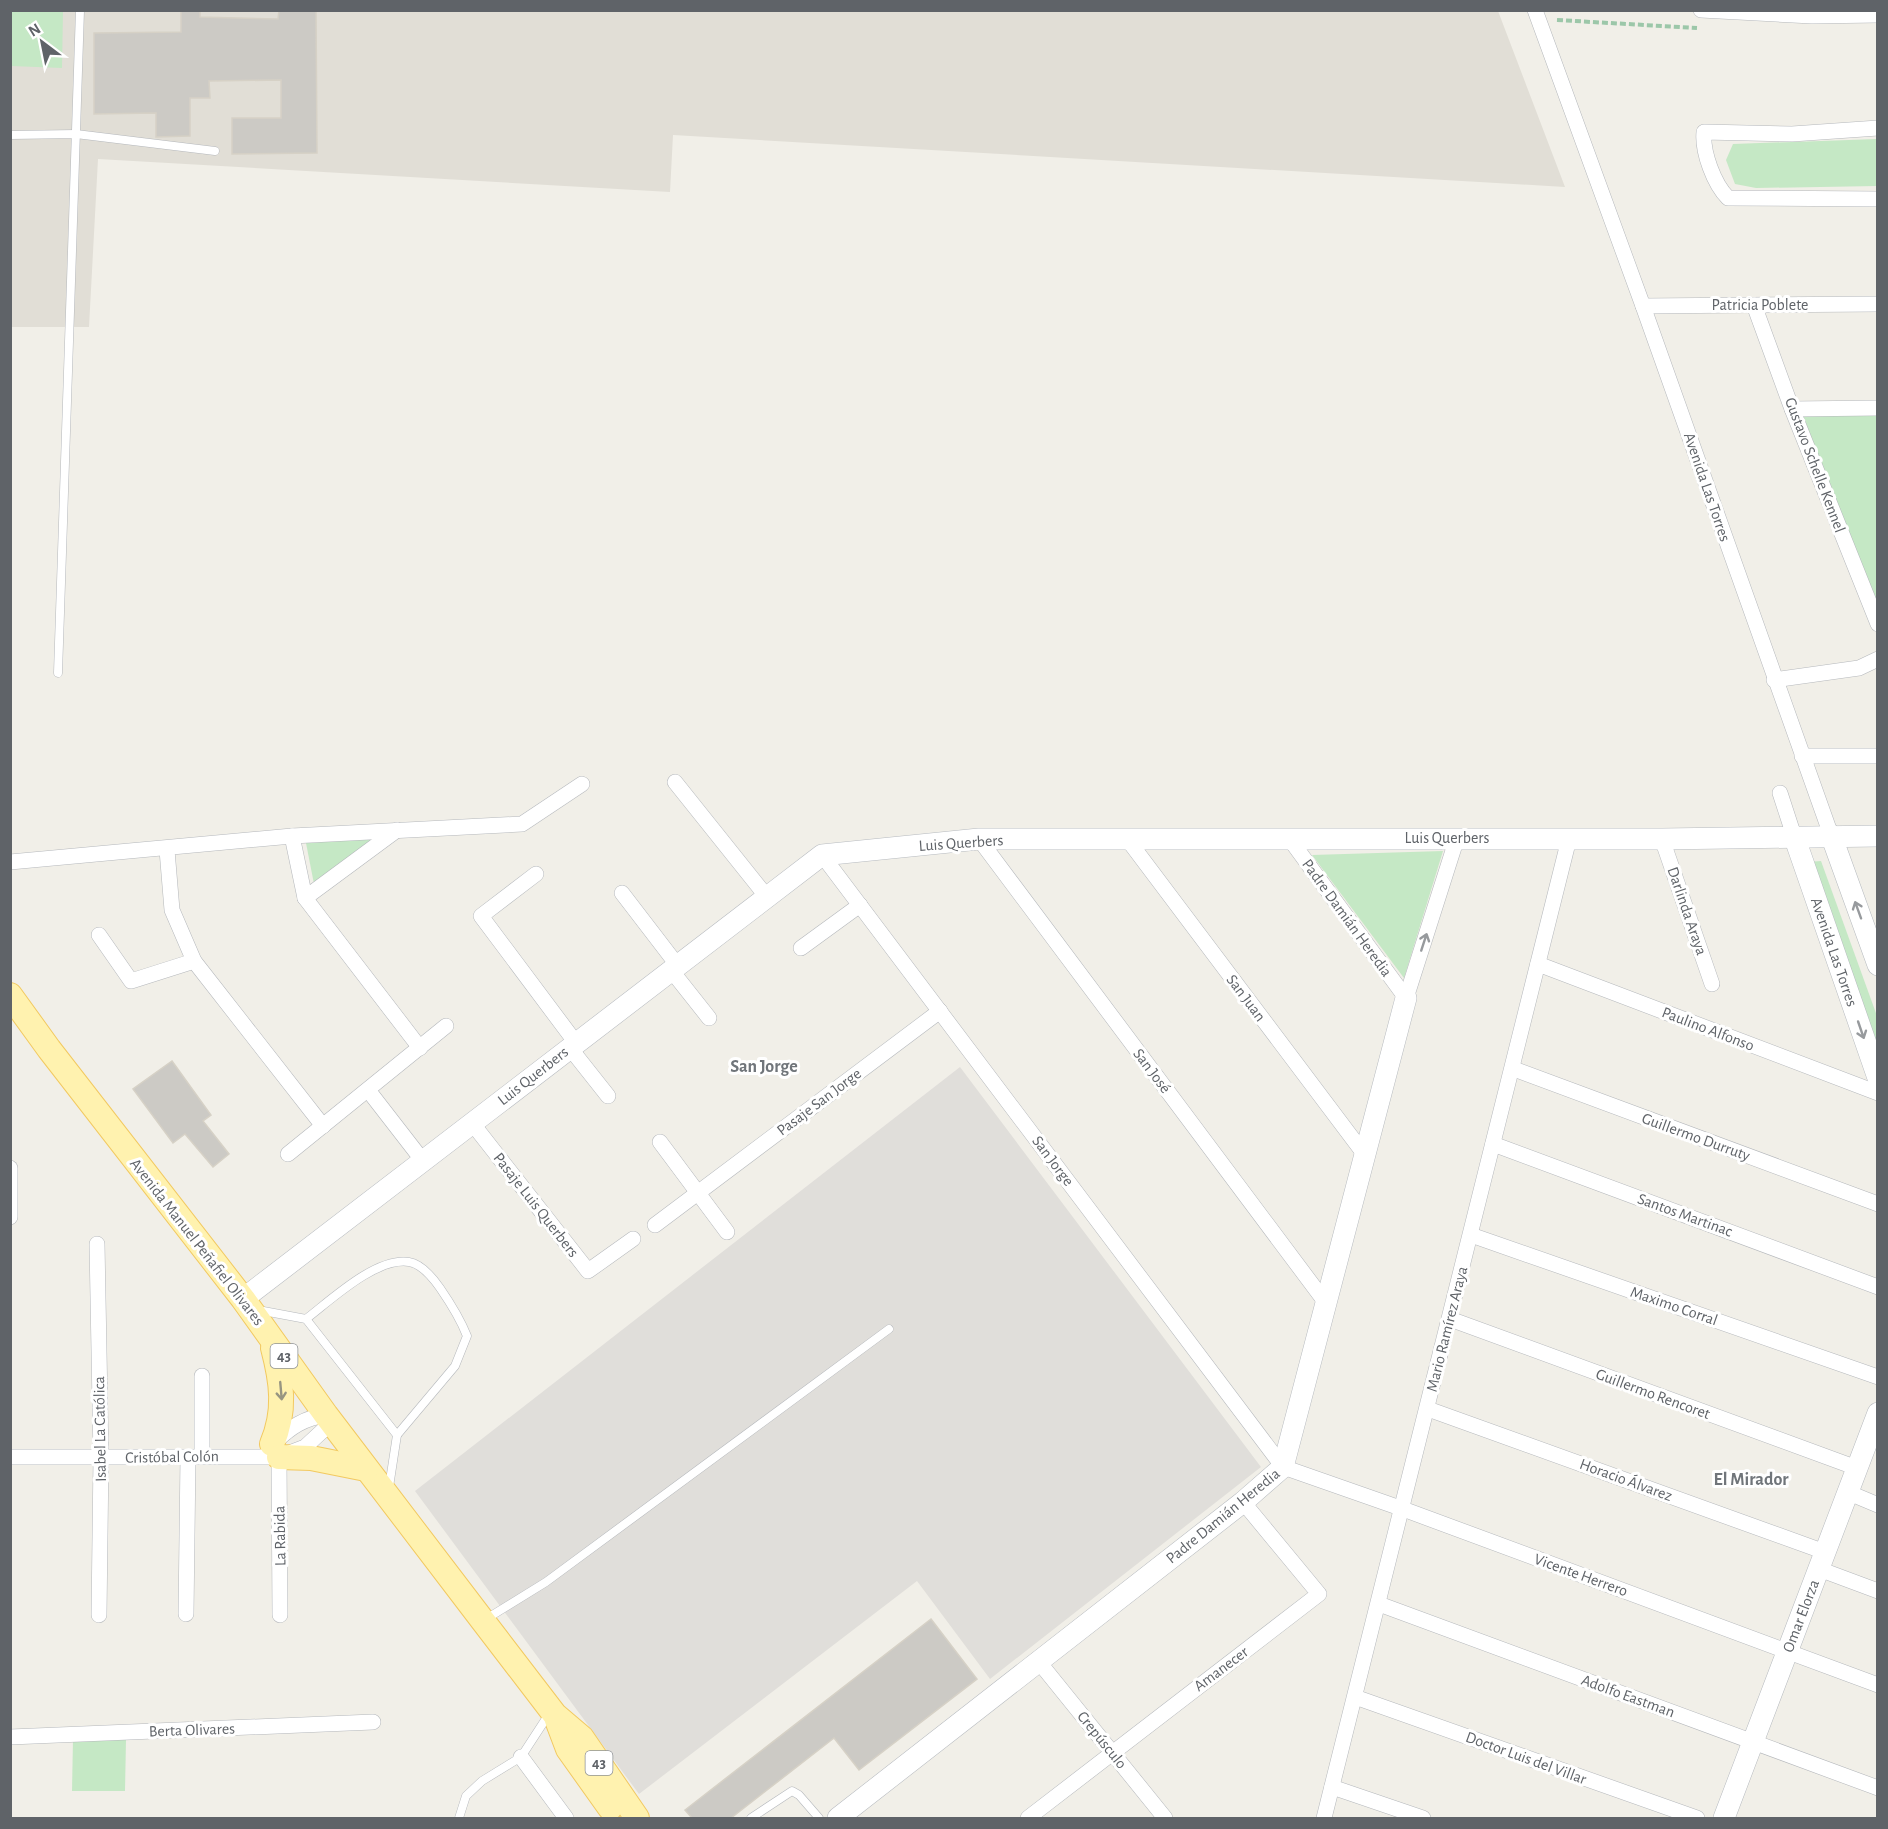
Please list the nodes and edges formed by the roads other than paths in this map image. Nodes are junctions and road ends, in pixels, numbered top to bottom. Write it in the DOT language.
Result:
graph roads {
  1 [pos="80,10"];
  2 [pos="1535,10"];
  3 [pos="1701,10"];
  4 [pos="1878,15"];
  5 [pos="1878,128"];
  6 [pos="76,134"];
  7 [pos="10,135"];
  8 [pos="215,151"];
  9 [pos="1878,199"];
  10 [pos="1878,304"];
  11 [pos="1754,305"];
  12 [pos="1643,306"];
  13 [pos="1878,408"];
  14 [pos="1792,409"];
  15 [pos="1878,624"];
  16 [pos="1878,659"];
  17 [pos="58,672"];
  18 [pos="1774,680"];
  19 [pos="1802,756"];
  20 [pos="1878,756"];
  21 [pos="675,782"];
  22 [pos="582,784"];
  23 [pos="1780,793"];
  24 [pos="397,830"];
  25 [pos="1831,835"];
  26 [pos="292,836"];
  27 [pos="1794,836"];
  28 [pos="1878,836"];
  29 [pos="1288,838"];
  30 [pos="1457,838"];
  31 [pos="979,839"];
  32 [pos="1569,839"];
  33 [pos="1662,839"];
  34 [pos="1128,840"];
  35 [pos="167,850"];
  36 [pos="822,855"];
  37 [pos="10,862"];
  38 [pos="536,874"];
  39 [pos="622,893"];
  40 [pos="767,897"];
  41 [pos="305,898"];
  42 [pos="860,905"];
  43 [pos="99,934"];
  44 [pos="801,948"];
  45 [pos="194,962"];
  46 [pos="1538,964"];
  47 [pos="1878,965"];
  48 [pos="675,968"];
  49 [pos="1712,984"];
  50 [pos="11,997"];
  51 [pos="1406,998"];
  52 [pos="940,1011"];
  53 [pos="708,1018"];
  54 [pos="446,1026"];
  55 [pos="573,1046"];
  56 [pos="420,1048"];
  57 [pos="1514,1070"];
  58 [pos="1878,1078"];
  59 [pos="368,1090"];
  60 [pos="1878,1093"];
  61 [pos="608,1096"];
  62 [pos="472,1123"];
  63 [pos="323,1126"];
  64 [pos="660,1142"];
  65 [pos="1493,1144"];
  66 [pos="288,1154"];
  67 [pos="1365,1155"];
  68 [pos="423,1161"];
  69 [pos="11,1168"];
  70 [pos="698,1193"];
  71 [pos="1878,1204"];
  72 [pos="10,1217"];
  73 [pos="655,1225"];
  74 [pos="727,1232"];
  75 [pos="1471,1235"];
  76 [pos="633,1239"];
  77 [pos="97,1244"];
  78 [pos="1878,1287"];
  79 [pos="246,1303"];
  80 [pos="1326,1303"];
  81 [pos="306,1319"];
  82 [pos="1450,1319"];
  83 [pos="889,1329"];
  84 [pos="271,1337"];
  85 [pos="202,1376"];
  86 [pos="1878,1377"];
  87 [pos="1428,1408"];
  88 [pos="1878,1413"];
  89 [pos="329,1419"];
  90 [pos="397,1435"];
  91 [pos="271,1453"];
  92 [pos="10,1456"];
  93 [pos="195,1457"];
  94 [pos="101,1458"];
  95 [pos="1283,1467"];
  96 [pos="366,1468"];
  97 [pos="1857,1468"];
  98 [pos="1847,1492"];
  99 [pos="387,1495"];
  100 [pos="1243,1502"];
  101 [pos="1878,1505"];
  102 [pos="1403,1509"];
  103 [pos="1822,1560"];
  104 [pos="1878,1591"];
  105 [pos="1379,1604"];
  106 [pos="186,1614"];
  107 [pos="99,1615"];
  108 [pos="280,1615"];
  109 [pos="483,1621"];
  110 [pos="1787,1651"];
  111 [pos="1039,1662"];
  112 [pos="1878,1686"];
  113 [pos="1355,1697"];
  114 [pos="553,1713"];
  115 [pos="373,1722"];
  116 [pos="10,1737"];
  117 [pos="1752,1742"];
  118 [pos="1112,1752"];
  119 [pos="520,1757"];
  120 [pos="1332,1787"];
  121 [pos="1878,1788"];
  122 [pos="459,1818"];
  123 [pos="566,1818"];
  124 [pos="617,1818"];
  125 [pos="637,1818"];
  126 [pos="751,1818"];
  127 [pos="819,1818"];
  128 [pos="837,1818"];
  129 [pos="1028,1818"];
  130 [pos="1165,1818"];
  131 [pos="1324,1818"];
  132 [pos="1423,1818"];
  133 [pos="1697,1818"];
  134 [pos="1724,1818"];
  1 -- 6 [label="lane"];
  2 -- 12 [label="street, Avenida Las Torres"];
  3 -- 4 [label="street"];
  5 -- 9 [label="street"];
  6 -- 7 [label="lane"];
  6 -- 8 [label="lane"];
  6 -- 17 [label="lane"];
  10 -- 11 [label="street, Patricia Poblete"];
  11 -- 12 [label="street, Patricia Poblete"];
  11 -- 14 [label="street, Gustavo Schelle Kennel"];
  12 -- 18 [label="street, Avenida Las Torres"];
  13 -- 14 [label="street"];
  14 -- 15 [label="street, Gustavo Schelle Kennel"];
  16 -- 18 [label="street"];
  18 -- 19 [label="street, Avenida Las Torres"];
  19 -- 20 [label="street"];
  19 -- 25 [label="street, Avenida Las Torres"];
  21 -- 40 [label="street"];
  22 -- 24 [label="street"];
  23 -- 27 [label="street, Avenida Las Torres"];
  24 -- 26 [label="street"];
  24 -- 41 [label="street"];
  25 -- 27 [label="street, Luis Querbers"];
  25 -- 28 [label="street, Luis Querbers"];
  47 -- 25 [label="street, Avenida Las Torres, one-way"];
  26 -- 35 [label="street"];
  26 -- 41 [label="street"];
  27 -- 33 [label="street, Luis Querbers"];
  27 -- 58 [label="street, Avenida Las Torres, one-way"];
  29 -- 30 [label="street, Luis Querbers"];
  29 -- 34 [label="street, Luis Querbers"];
  29 -- 51 [label="street, Padre Damián Heredia"];
  30 -- 32 [label="street, Luis Querbers"];
  51 -- 30 [label="street, Padre Damián Heredia, one-way"];
  31 -- 34 [label="street, Luis Querbers"];
  31 -- 36 [label="street, Luis Querbers"];
  31 -- 80 [label="street, San José"];
  32 -- 33 [label="street, Luis Querbers"];
  32 -- 46 [label="street, Mario Ramírez Araya"];
  33 -- 49 [label="street, Darlinda Araya"];
  34 -- 67 [label="street, San Juan"];
  35 -- 37 [label="street"];
  35 -- 45 [label="street"];
  36 -- 40 [label="street, Luis Querbers"];
  36 -- 42 [label="street, San Jorge"];
  38 -- 55 [label="street"];
  39 -- 48 [label="street"];
  40 -- 48 [label="street, Luis Querbers"];
  41 -- 56 [label="street"];
  42 -- 44 [label="street"];
  42 -- 52 [label="street, San Jorge"];
  43 -- 45 [label="street"];
  45 -- 63 [label="street"];
  46 -- 57 [label="street, Mario Ramírez Araya"];
  46 -- 60 [label="street, Paulino Alfonso"];
  48 -- 53 [label="street"];
  48 -- 55 [label="street, Luis Querbers"];
  50 -- 79 [label="main road, Avenida Manuel Peñafiel Olivares / 43"];
  51 -- 67 [label="street, Padre Damián Heredia"];
  52 -- 70 [label="street, Pasaje San Jorge"];
  52 -- 95 [label="street, San Jorge"];
  54 -- 56 [label="street"];
  55 -- 61 [label="street"];
  55 -- 62 [label="street, Luis Querbers"];
  56 -- 59 [label="street"];
  57 -- 65 [label="street, Mario Ramírez Araya"];
  57 -- 71 [label="street, Guillermo Durruty"];
  59 -- 63 [label="street"];
  59 -- 68 [label="street"];
  62 -- 68 [label="street, Luis Querbers"];
  62 -- 76 [label="street, Pasaje Luis Querbers"];
  63 -- 66 [label="street"];
  64 -- 70 [label="street"];
  65 -- 75 [label="street, Mario Ramírez Araya"];
  65 -- 78 [label="street, Santos Martinac"];
  67 -- 80 [label="street, Padre Damián Heredia"];
  68 -- 79 [label="street, Luis Querbers"];
  69 -- 72 [label="street"];
  70 -- 73 [label="street, Pasaje San Jorge"];
  70 -- 74 [label="street"];
  75 -- 82 [label="street, Mario Ramírez Araya"];
  75 -- 86 [label="street, Maximo Corral"];
  77 -- 94 [label="street, Isabel La Católica"];
  79 -- 81 [label="lane"];
  79 -- 84 [label="main road, Avenida Manuel Peñafiel Olivares / 43"];
  80 -- 95 [label="street, Padre Damián Heredia"];
  81 -- 90 [label="lane"];
  81 -- 90 [label="lane"];
  82 -- 87 [label="street, Mario Ramírez Araya"];
  82 -- 97 [label="street, Guillermo Rencoret"];
  83 -- 109 [label="lane"];
  84 -- 89 [label="main road, Avenida Manuel Peñafiel Olivares / 43"];
  84 -- 91 [label="main road, one-way"];
  85 -- 93 [label="street"];
  87 -- 102 [label="street, Mario Ramírez Araya"];
  87 -- 103 [label="street, Horacio Álvarez"];
  88 -- 97 [label="street, Omar Elorza"];
  89 -- 91 [label="street, Cristóbal Colón"];
  89 -- 91 [label="street"];
  89 -- 96 [label="main road, Avenida Manuel Peñafiel Olivares / 43"];
  90 -- 99 [label="lane"];
  91 -- 93 [label="street, Cristóbal Colón"];
  91 -- 96 [label="main road"];
  91 -- 108 [label="street, La Rabida"];
  92 -- 94 [label="street, Cristóbal Colón"];
  93 -- 94 [label="street, Cristóbal Colón"];
  93 -- 106 [label="street"];
  94 -- 107 [label="street, Isabel La Católica"];
  95 -- 100 [label="street, Padre Damián Heredia"];
  95 -- 102 [label="street, Vicente Herrero"];
  96 -- 99 [label="main road, Avenida Manuel Peñafiel Olivares / 43"];
  97 -- 98 [label="street, Omar Elorza"];
  98 -- 101 [label="street"];
  98 -- 103 [label="street, Omar Elorza"];
  99 -- 109 [label="main road, Avenida Manuel Peñafiel Olivares / 43"];
  100 -- 111 [label="street, Padre Damián Heredia"];
  100 -- 118 [label="street, Amanecer"];
  102 -- 105 [label="street, Mario Ramírez Araya"];
  102 -- 110 [label="street, Vicente Herrero"];
  103 -- 104 [label="street, Horacio Álvarez"];
  103 -- 110 [label="street, Omar Elorza"];
  105 -- 113 [label="street, Mario Ramírez Araya"];
  105 -- 117 [label="street, Adolfo Eastman"];
  109 -- 114 [label="main road, Avenida Manuel Peñafiel Olivares / 43"];
  110 -- 112 [label="street, Vicente Herrero"];
  110 -- 117 [label="street, Omar Elorza"];
  111 -- 118 [label="street, Crepúsculo"];
  111 -- 128 [label="street, Padre Damián Heredia"];
  113 -- 120 [label="street, Mario Ramírez Araya"];
  113 -- 133 [label="street, Doctor Luis del Villar"];
  114 -- 119 [label="lane"];
  114 -- 124 [label="main road, Avenida Manuel Peñafiel Olivares / 43"];
  114 -- 125 [label="main road, Avenida Manuel Peñafiel Olivares / 43"];
  115 -- 116 [label="street, Berta Olivares"];
  117 -- 121 [label="street, Adolfo Eastman"];
  117 -- 134 [label="street, Omar Elorza"];
  118 -- 129 [label="street, Amanecer"];
  118 -- 130 [label="street, Crepúsculo"];
  119 -- 122 [label="lane"];
  119 -- 123 [label="street"];
  120 -- 131 [label="street, Mario Ramírez Araya"];
  120 -- 132 [label="street"];
  126 -- 127 [label="lane"];
}
